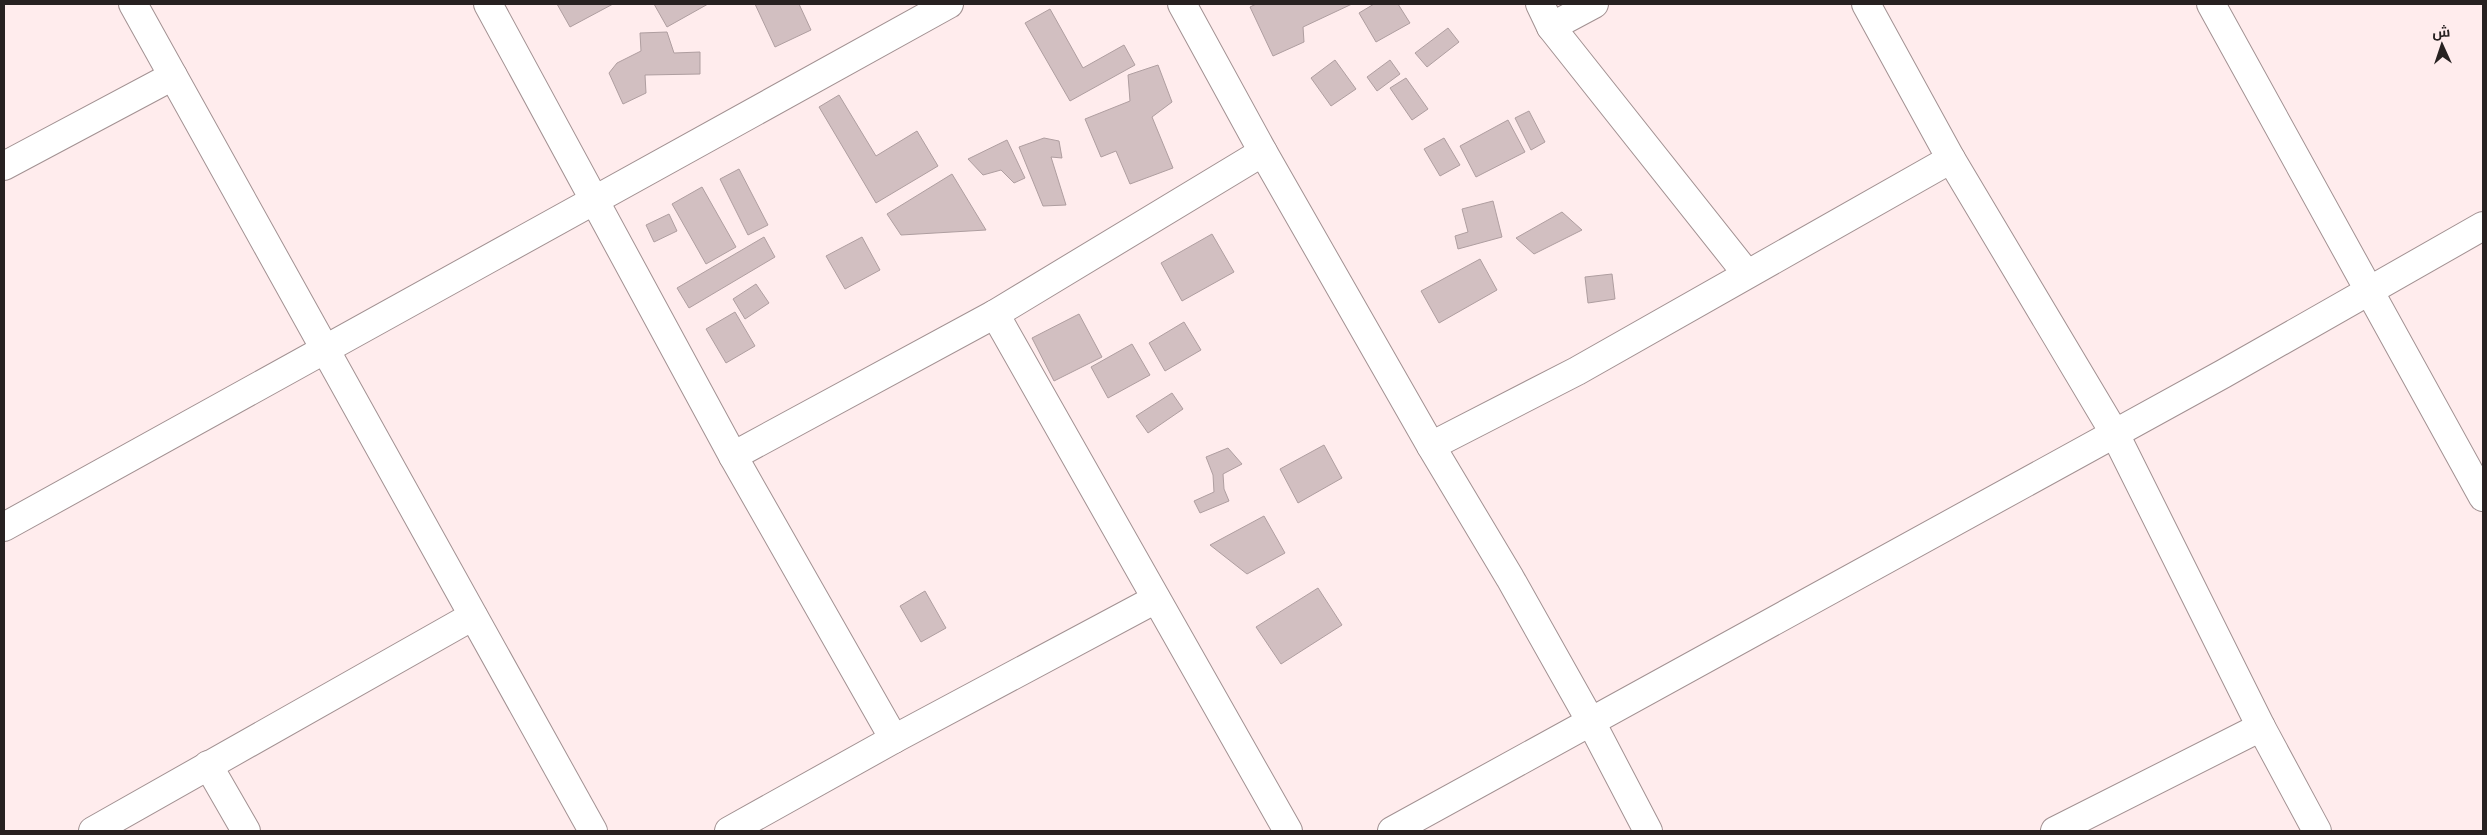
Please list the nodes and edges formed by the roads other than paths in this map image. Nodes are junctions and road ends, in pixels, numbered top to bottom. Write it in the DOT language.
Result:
graph roads {
  1 [pos="133,4"];
  2 [pos="488,4"];
  3 [pos="949,4"];
  4 [pos="1182,4"];
  5 [pos="1594,4"];
  6 [pos="1866,4"];
  7 [pos="2216,5"];
  8 [pos="1545,15"];
  9 [pos="173,76"];
  10 [pos="1263,152"];
  11 [pos="1951,159"];
  12 [pos="4,166"];
  13 [pos="594,200"];
  14 [pos="2483,226"];
  15 [pos="1746,274"];
  16 [pos="2371,291"];
  17 [pos="995,314"];
  18 [pos="325,349"];
  19 [pos="2115,434"];
  20 [pos="1431,446"];
  21 [pos="733,456"];
  22 [pos="2483,497"];
  23 [pos="4,527"];
  24 [pos="1156,599"];
  25 [pos="473,616"];
  26 [pos="1591,722"];
  27 [pos="2261,727"];
  28 [pos="894,739"];
  29 [pos="208,765"];
  30 [pos="93,831"];
  31 [pos="246,831"];
  32 [pos="593,831"];
  33 [pos="729,831"];
  34 [pos="1288,831"];
  35 [pos="1392,831"];
  36 [pos="1648,831"];
  37 [pos="2054,831"];
  38 [pos="2317,831"];
  1 -- 9 [label="street"];
  2 -- 13 [label="street"];
  3 -- 13 [label="street"];
  4 -- 10 [label="street"];
  5 -- 8 [label="street"];
  6 -- 11 [label="street"];
  7 -- 16 [label="street"];
  8 -- 15 [label="street"];
  9 -- 12 [label="street"];
  9 -- 18 [label="street"];
  10 -- 17 [label="street"];
  10 -- 20 [label="street"];
  11 -- 15 [label="street"];
  11 -- 19 [label="street"];
  13 -- 18 [label="street"];
  13 -- 21 [label="street"];
  14 -- 16 [label="street"];
  15 -- 20 [label="street"];
  16 -- 19 [label="street"];
  16 -- 22 [label="street"];
  17 -- 21 [label="street"];
  17 -- 24 [label="street"];
  18 -- 23 [label="street"];
  18 -- 25 [label="street"];
  19 -- 26 [label="street"];
  19 -- 27 [label="street"];
  20 -- 26 [label="street"];
  21 -- 28 [label="street"];
  24 -- 28 [label="street"];
  24 -- 34 [label="street"];
  25 -- 29 [label="street"];
  25 -- 32 [label="street"];
  26 -- 35 [label="street"];
  26 -- 36 [label="street"];
  27 -- 37 [label="street"];
  27 -- 38 [label="street"];
  28 -- 33 [label="street"];
  29 -- 30 [label="street"];
  29 -- 31 [label="street"];
}
